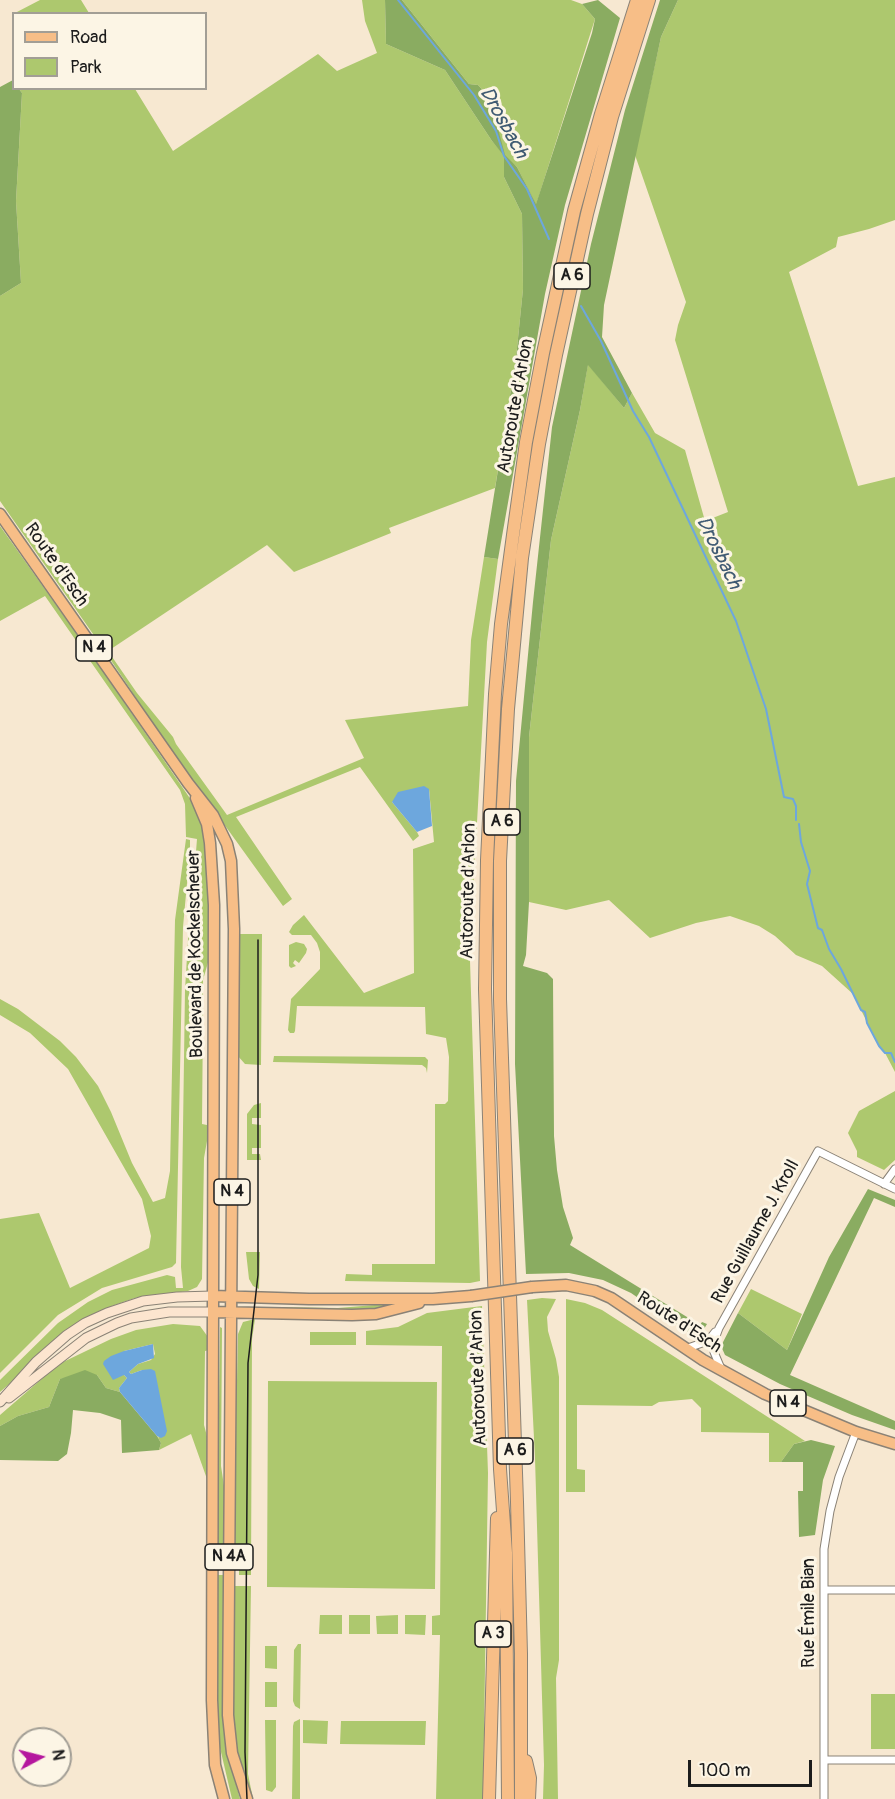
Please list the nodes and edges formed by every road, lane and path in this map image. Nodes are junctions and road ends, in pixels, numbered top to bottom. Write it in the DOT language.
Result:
graph roads {
  1 [pos="637,0"];
  2 [pos="650,0"];
  3 [pos="0,514"];
  4 [pos="188,783"];
  5 [pos="895,1169"];
  6 [pos="884,1184"];
  7 [pos="895,1189"];
  8 [pos="213,1296"];
  9 [pos="231,1296"];
  10 [pos="434,1299"];
  11 [pos="213,1312"];
  12 [pos="231,1313"];
  13 [pos="719,1328"];
  14 [pos="685,1349"];
  15 [pos="722,1371"];
  16 [pos="0,1403"];
  17 [pos="856,1431"];
  18 [pos="895,1444"];
  19 [pos="500,1469"];
  20 [pos="824,1590"];
  21 [pos="895,1590"];
  22 [pos="509,1688"];
  23 [pos="522,1739"];
  24 [pos="824,1760"];
  25 [pos="895,1760"];
  26 [pos="224,1799"];
  27 [pos="247,1799"];
  28 [pos="489,1799"];
  29 [pos="501,1799"];
  30 [pos="508,1799"];
  31 [pos="521,1799"];
  32 [pos="529,1799"];
  33 [pos="824,1799"];
  1 -- 19 [label="highway, Autoroute d'Arlon / A 6"];
  2 -- 23 [label="highway, Autoroute d'Arlon / A 6"];
  3 -- 4 [label="main road, Route d'Esch / N 4"];
  4 -- 8 [label="main road, Boulevard de Kockelscheuer / N 4"];
  4 -- 9 [label="main road, Boulevard de Kockelscheuer / N 4"];
  5 -- 6 [label="street"];
  6 -- 7 [label="street, Rue Guillaume J. Kroll"];
  6 -- 13 [label="street, Rue Guillaume J. Kroll"];
  8 -- 9 [label="main road, Route d'Esch / N 4"];
  8 -- 11 [label="main road, Boulevard de Kockelscheuer / N 4"];
  8 -- 16 [label="main road"];
  9 -- 10 [label="main road, Route d'Esch / N 4"];
  9 -- 12 [label="main road, Boulevard de Kockelscheuer / N 4"];
  10 -- 12 [label="main road, Route d'Esch / N 4"];
  10 -- 14 [label="main road, Route d'Esch / N 4, bridge"];
  11 -- 12 [label="main road, Route d'Esch / N 4"];
  11 -- 16 [label="main road"];
  11 -- 26 [label="main road, Boulevard de Kockelscheuer / N 4A"];
  12 -- 27 [label="main road, Boulevard de Kockelscheuer / N 4A"];
  13 -- 14 [label="street, Rue Guillaume J. Kroll"];
  13 -- 15 [label="street, Rue Guillaume J. Kroll"];
  14 -- 15 [label="main road, Route d'Esch / N 4"];
  15 -- 17 [label="main road, Route d'Esch / N 4"];
  17 -- 18 [label="main road, Route d'Esch / N 4"];
  17 -- 20 [label="street, Rue Émile Bian"];
  19 -- 22 [label="highway, Autoroute d'Arlon / A 6"];
  19 -- 28 [label="highway, A 3"];
  20 -- 21 [label="street"];
  20 -- 24 [label="street, Rue Émile Bian"];
  22 -- 29 [label="highway"];
  22 -- 30 [label="highway, Autoroute d'Arlon / A 6"];
  23 -- 31 [label="highway, Autoroute d'Arlon / A 6"];
  23 -- 32 [label="highway, A 6"];
  24 -- 25 [label="street"];
  24 -- 33 [label="street, Rue Émile Bian"];
}
